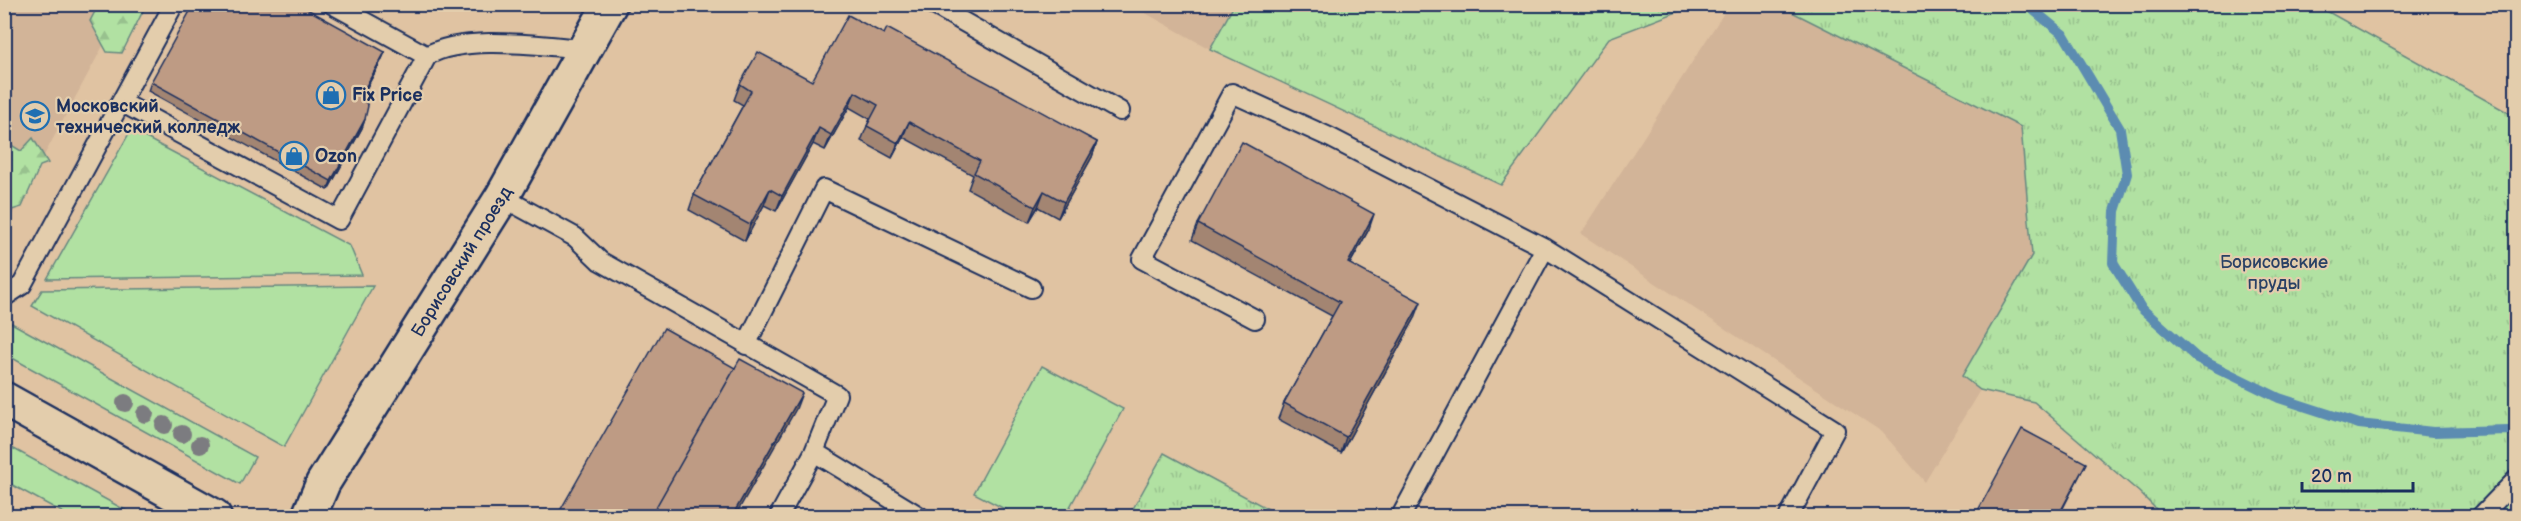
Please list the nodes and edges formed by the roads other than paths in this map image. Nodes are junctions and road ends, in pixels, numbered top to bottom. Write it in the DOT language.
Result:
graph roads {
  1 [pos="174,4"];
  2 [pos="332,4"];
  3 [pos="610,4"];
  4 [pos="932,4"];
  5 [pos="585,49"];
  6 [pos="428,56"];
  7 [pos="121,102"];
  8 [pos="1120,111"];
  9 [pos="502,197"];
  10 [pos="1545,248"];
  11 [pos="1031,288"];
  12 [pos="4,297"];
  13 [pos="1255,319"];
  14 [pos="746,345"];
  15 [pos="4,399"];
  16 [pos="814,452"];
  17 [pos="2517,480"];
  18 [pos="214,516"];
  19 [pos="309,516"];
  20 [pos="780,516"];
  21 [pos="919,516"];
  22 [pos="1401,516"];
  23 [pos="1789,516"];
  24 [pos="2481,516"];
  1 -- 7 [label="lane"];
  2 -- 6 [label="lane"];
  3 -- 5 [label="street, Борисовский проезд"];
  4 -- 8 [label="lane"];
  5 -- 6 [label="lane"];
  5 -- 9 [label="street, Борисовский проезд"];
  6 -- 7 [label="lane"];
  7 -- 12 [label="lane"];
  9 -- 14 [label="lane"];
  9 -- 19 [label="street, Борисовский проезд"];
  10 -- 13 [label="lane"];
  10 -- 22 [label="lane"];
  10 -- 23 [label="lane"];
  11 -- 14 [label="lane"];
  14 -- 16 [label="lane"];
  15 -- 18 [label="street"];
  16 -- 20 [label="lane"];
  16 -- 21 [label="lane"];
  17 -- 24 [label="lane"];
}
